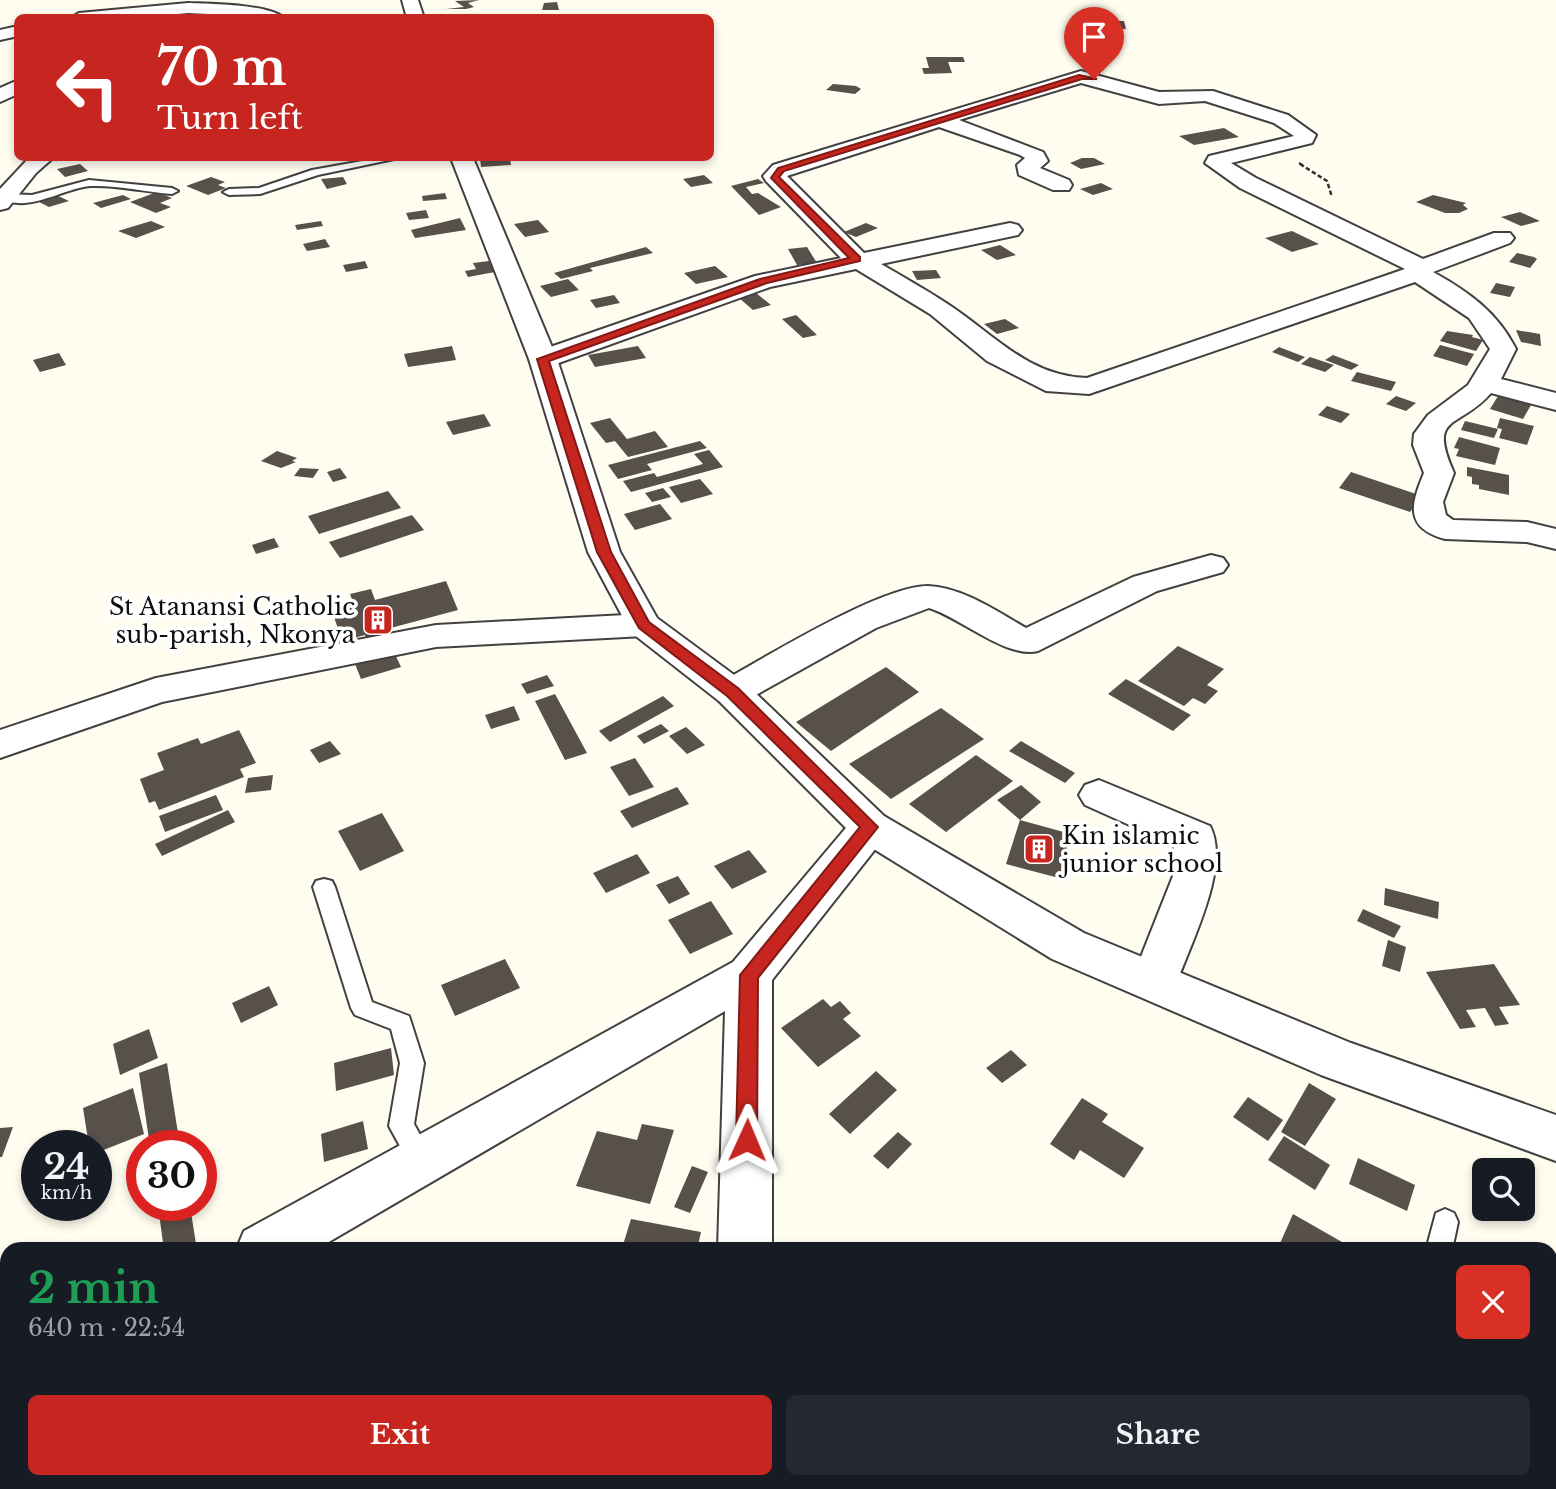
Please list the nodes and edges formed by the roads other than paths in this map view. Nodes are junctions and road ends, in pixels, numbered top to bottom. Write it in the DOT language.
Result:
graph roads {
  1 [pos="250,0"];
  2 [pos="228,10"];
  3 [pos="115,14"];
  4 [pos="250,14"];
  5 [pos="939,120"];
  6 [pos="39,161"];
  7 [pos="377,161"];
  8 [pos="463,161"];
  9 [pos="0,172"];
  10 [pos="22,176"];
  11 [pos="1061,185"];
  12 [pos="172,191"];
  13 [pos="229,192"];
  14 [pos="3,200"];
  15 [pos="1010,230"];
  16 [pos="1502,238"];
  17 [pos="856,259"];
  18 [pos="1419,270"];
  19 [pos="543,359"];
  20 [pos="1484,383"];
  21 [pos="1556,402"];
  22 [pos="1556,539"];
  23 [pos="1211,565"];
  24 [pos="644,625"];
  25 [pos="732,692"];
  26 [pos="0,744"];
  27 [pos="1099,795"];
  28 [pos="870,827"];
  29 [pos="324,887"];
  30 [pos="749,975"];
  31 [pos="1154,982"];
  32 [pos="1556,1138"];
  33 [pos="421,1160"];
  34 [pos="1445,1223"];
  35 [pos="277,1242"];
  36 [pos="745,1242"];
  37 [pos="1441,1242"];
  1 -- 2 [label="street"];
  2 -- 3 [label="street"];
  2 -- 4 [label="street"];
  5 -- 11 [label="street"];
  5 -- 17 [label="street"];
  5 -- 18 [label="street"];
  6 -- 10 [label="street"];
  7 -- 13 [label="lane"];
  8 -- 19 [label="street"];
  9 -- 10 [label="street"];
  10 -- 14 [label="street"];
  12 -- 14 [label="lane"];
  15 -- 17 [label="street"];
  16 -- 18 [label="street"];
  17 -- 18 [label="street"];
  17 -- 19 [label="street"];
  18 -- 20 [label="street"];
  19 -- 24 [label="street"];
  20 -- 21 [label="street"];
  20 -- 22 [label="street"];
  23 -- 25 [label="street"];
  24 -- 25 [label="street"];
  24 -- 26 [label="street"];
  25 -- 28 [label="street"];
  27 -- 31 [label="street"];
  28 -- 30 [label="street"];
  28 -- 31 [label="street"];
  29 -- 33 [label="lane"];
  30 -- 33 [label="street"];
  30 -- 36 [label="street"];
  31 -- 32 [label="street"];
  33 -- 35 [label="street"];
  34 -- 37 [label="lane"];
}
